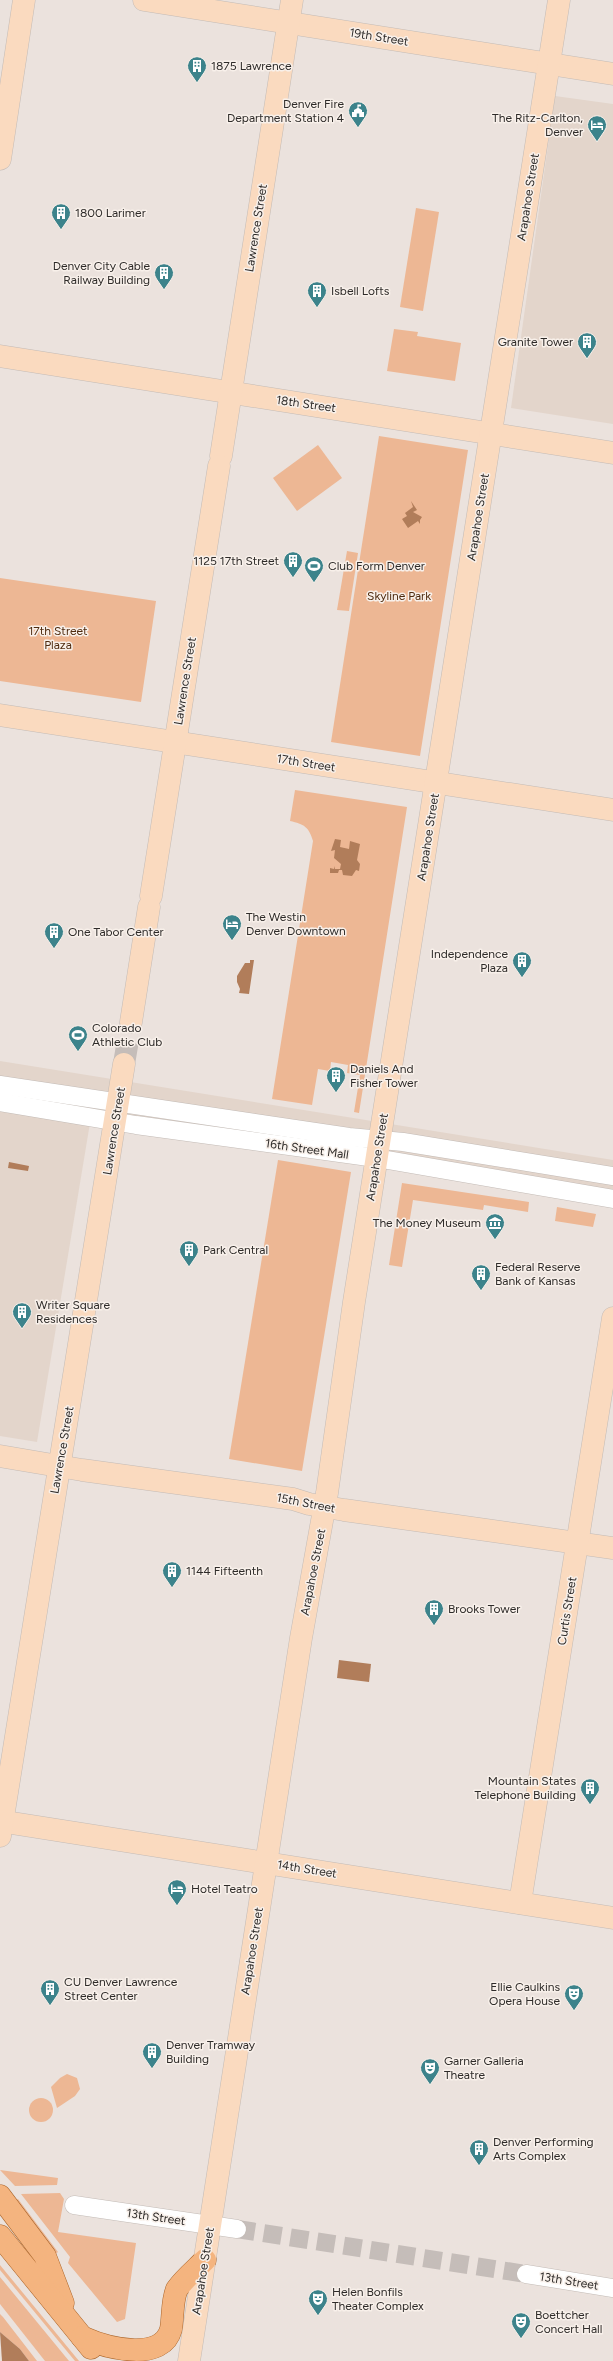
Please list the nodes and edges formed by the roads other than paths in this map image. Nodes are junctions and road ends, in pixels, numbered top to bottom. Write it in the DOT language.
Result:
graph roads {
  1 [pos="24,0"];
  2 [pos="144,0"];
  3 [pos="292,0"];
  4 [pos="559,0"];
  5 [pos="289,23"];
  6 [pos="550,64"];
  7 [pos="613,74"];
  8 [pos="0,159"];
  9 [pos="0,356"];
  10 [pos="231,392"];
  11 [pos="490,433"];
  12 [pos="613,453"];
  13 [pos="0,715"];
  14 [pos="175,742"];
  15 [pos="436,783"];
  16 [pos="613,810"];
  17 [pos="131,1022"];
  18 [pos="124,1064"];
  19 [pos="0,1086"];
  20 [pos="0,1102"];
  21 [pos="117,1112"];
  22 [pos="378,1149"];
  23 [pos="613,1176"];
  24 [pos="613,1199"];
  25 [pos="613,1318"];
  26 [pos="0,1456"];
  27 [pos="60,1466"];
  28 [pos="325,1507"];
  29 [pos="577,1542"];
  30 [pos="613,1548"];
  31 [pos="1,1826"];
  32 [pos="265,1863"];
  33 [pos="520,1903"];
  34 [pos="613,1918"];
  35 [pos="0,2196"];
  36 [pos="74,2205"];
  37 [pos="210,2225"];
  38 [pos="237,2229"];
  39 [pos="0,2236"];
  40 [pos="204,2260"];
  41 [pos="526,2274"];
  42 [pos="613,2288"];
  43 [pos="76,2329"];
  44 [pos="102,2361"];
  45 [pos="189,2361"];
  1 -- 8 [label="street"];
  2 -- 5 [label="street, 19th Street"];
  3 -- 5 [label="street, Lawrence Street"];
  4 -- 6 [label="street, Arapahoe Street"];
  5 -- 6 [label="street, 19th Street"];
  5 -- 10 [label="street, Lawrence Street"];
  6 -- 7 [label="street, 19th Street"];
  6 -- 11 [label="street, Arapahoe Street"];
  9 -- 10 [label="street, 18th Street"];
  10 -- 11 [label="street, 18th Street"];
  10 -- 14 [label="street, Lawrence Street"];
  11 -- 12 [label="street, 18th Street"];
  11 -- 15 [label="street, Arapahoe Street"];
  13 -- 14 [label="street, 17th Street"];
  14 -- 15 [label="street, 17th Street"];
  14 -- 17 [label="street, Lawrence Street"];
  15 -- 16 [label="street, 17th Street"];
  15 -- 22 [label="street, Arapahoe Street"];
  18 -- 21 [label="street, Lawrence Street"];
  19 -- 21 [label="street, 16th Street Mall"];
  20 -- 21 [label="street, 16th Street Mall"];
  21 -- 22 [label="street, 16th Street Mall"];
  21 -- 27 [label="street, Lawrence Street"];
  22 -- 23 [label="street, 16th Street Mall"];
  22 -- 24 [label="street, 16th Street Mall"];
  22 -- 28 [label="street, Arapahoe Street"];
  25 -- 29 [label="street, Curtis Street"];
  26 -- 27 [label="street, 15th Street"];
  27 -- 28 [label="street, 15th Street"];
  27 -- 31 [label="street, Lawrence Street"];
  28 -- 29 [label="street, 15th Street"];
  28 -- 32 [label="street, Arapahoe Street"];
  29 -- 30 [label="street, 15th Street"];
  29 -- 33 [label="street, Curtis Street"];
  31 -- 32 [label="street, 14th Street"];
  32 -- 33 [label="street, 14th Street"];
  32 -- 37 [label="street, Arapahoe Street"];
  33 -- 34 [label="street, 14th Street"];
  35 -- 43 [label="main road"];
  36 -- 37 [label="street, 13th Street"];
  37 -- 38 [label="street, 13th Street"];
  37 -- 40 [label="street, Arapahoe Street"];
  39 -- 43 [label="main road"];
  40 -- 43 [label="main road"];
  40 -- 45 [label="street, Arapahoe Street"];
  41 -- 42 [label="street, 13th Street"];
  43 -- 44 [label="main road"];
}
